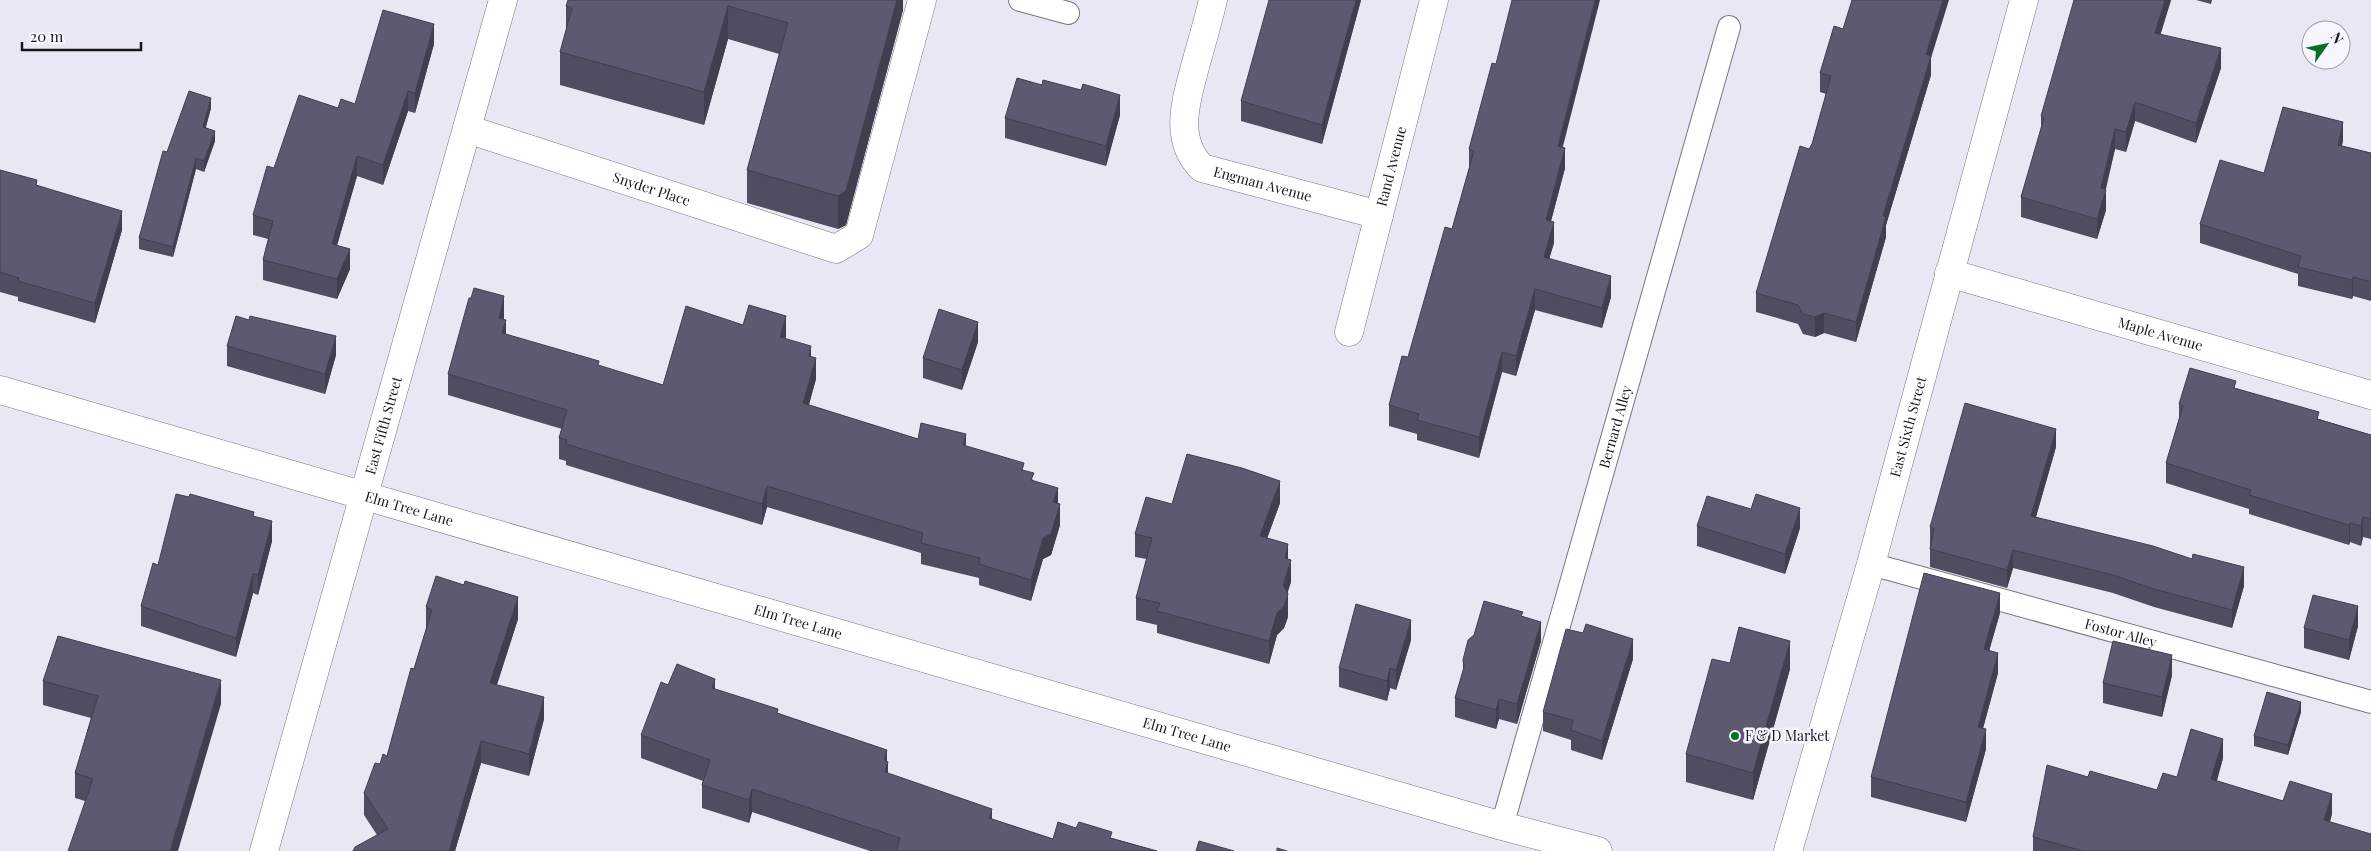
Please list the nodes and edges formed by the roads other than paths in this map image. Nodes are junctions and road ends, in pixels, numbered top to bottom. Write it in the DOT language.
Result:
graph roads {
  1 [pos="503,0"];
  2 [pos="922,0"];
  3 [pos="1020,0"];
  4 [pos="1213,0"];
  5 [pos="1434,0"];
  6 [pos="2024,0"];
  7 [pos="1068,12"];
  8 [pos="1729,27"];
  9 [pos="467,129"];
  10 [pos="1379,215"];
  11 [pos="1949,273"];
  12 [pos="1349,332"];
  13 [pos="0,390"];
  14 [pos="2371,394"];
  15 [pos="364,496"];
  16 [pos="1871,564"];
  17 [pos="2371,702"];
  18 [pos="1502,826"];
  19 [pos="264,851"];
  20 [pos="1598,851"];
  21 [pos="1788,851"];
  1 -- 9 [label="street, East Fifth Street"];
  2 -- 9 [label="street, Snyder Place"];
  3 -- 7 [label="lane"];
  4 -- 10 [label="street, Engman Avenue"];
  5 -- 10 [label="street, Rand Avenue"];
  6 -- 11 [label="street, East Sixth Street"];
  8 -- 18 [label="lane, Bernard Alley"];
  9 -- 15 [label="street, East Fifth Street"];
  10 -- 12 [label="street, Rand Avenue"];
  11 -- 14 [label="street, Maple Avenue"];
  11 -- 16 [label="street, East Sixth Street"];
  13 -- 15 [label="street, Elm Tree Lane"];
  15 -- 18 [label="street, Elm Tree Lane"];
  15 -- 19 [label="street, East Fifth Street"];
  16 -- 17 [label="lane, Fostor Alley"];
  16 -- 21 [label="street, East Sixth Street"];
  18 -- 20 [label="street, Elm Tree Lane"];
}
